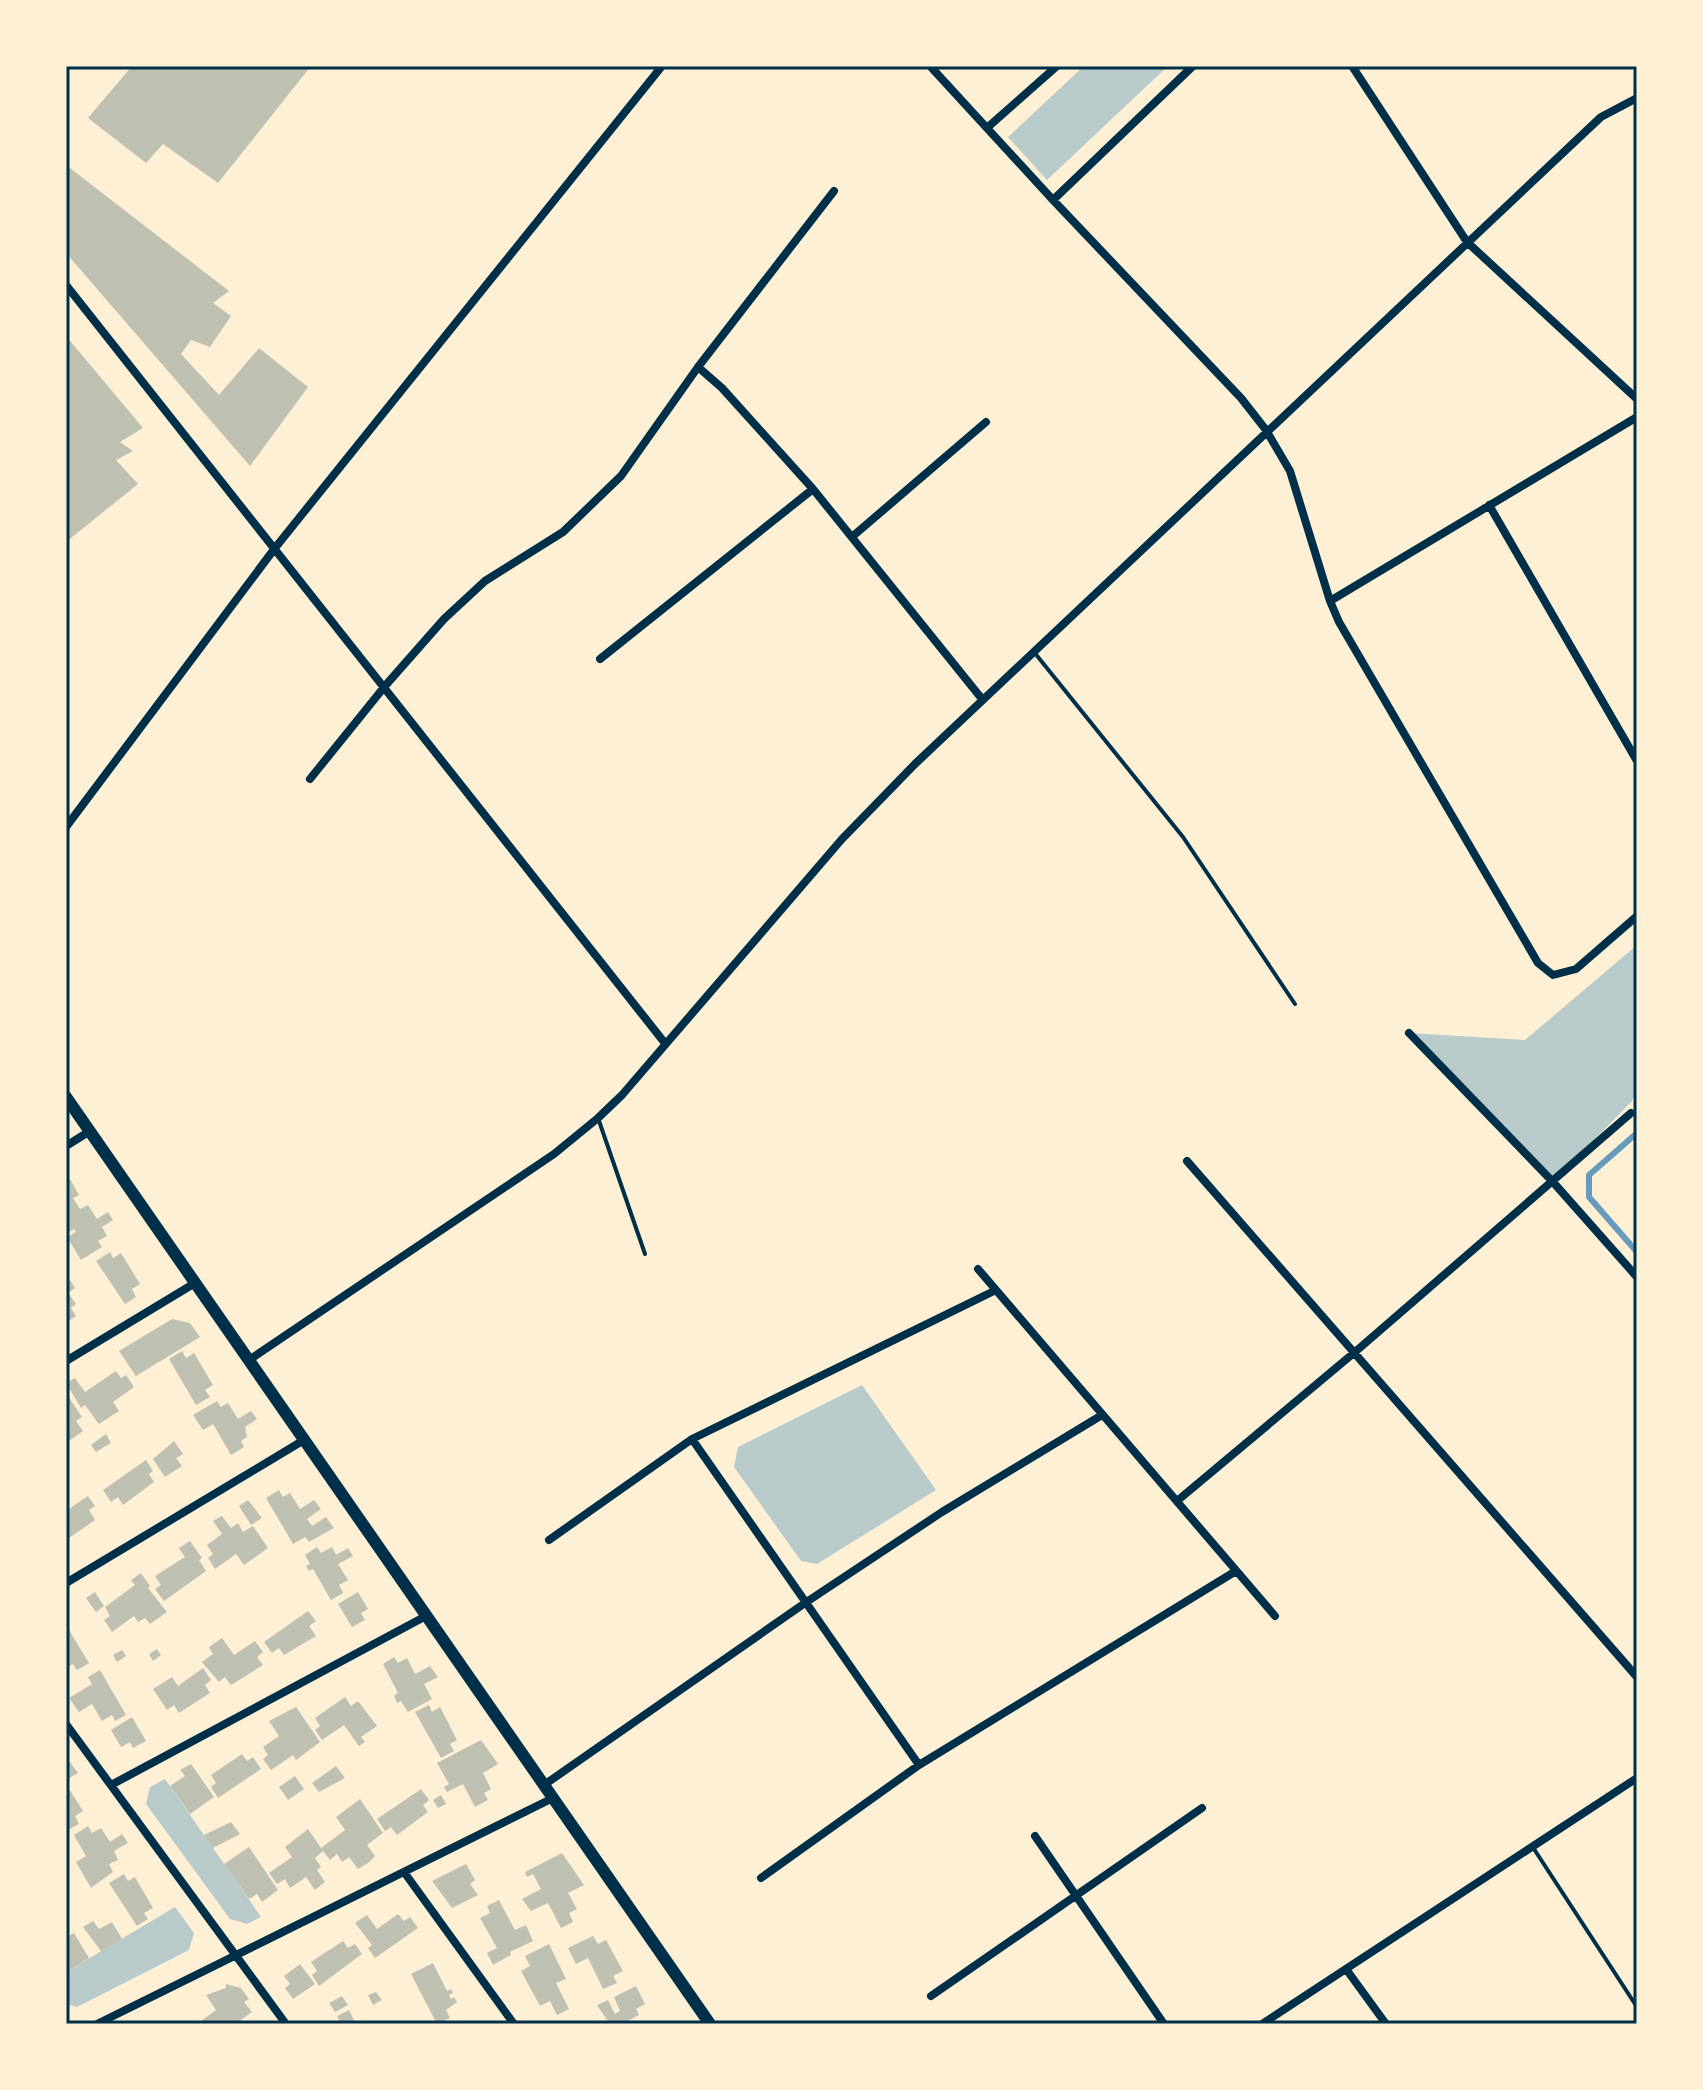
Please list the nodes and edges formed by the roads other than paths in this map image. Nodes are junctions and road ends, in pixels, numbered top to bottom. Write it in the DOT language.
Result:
graph roads {
  1 [pos="662,66"];
  2 [pos="930,66"];
  3 [pos="1057,66"];
  4 [pos="1193,66"];
  5 [pos="1352,66"];
  6 [pos="1637,98"];
  7 [pos="988,127"];
  8 [pos="834,191"];
  9 [pos="1053,200"];
  10 [pos="1467,242"];
  11 [pos="66,285"];
  12 [pos="698,367"];
  13 [pos="1637,399"];
  14 [pos="1637,417"];
  15 [pos="986,422"];
  16 [pos="1266,430"];
  17 [pos="813,489"];
  18 [pos="1489,505"];
  19 [pos="853,536"];
  20 [pos="275,548"];
  21 [pos="1330,601"];
  22 [pos="1034,652"];
  23 [pos="600,659"];
  24 [pos="385,686"];
  25 [pos="982,699"];
  26 [pos="1637,761"];
  27 [pos="310,779"];
  28 [pos="66,827"];
  29 [pos="1637,916"];
  30 [pos="1295,1004"];
  31 [pos="1409,1033"];
  32 [pos="664,1042"];
  33 [pos="66,1097"];
  34 [pos="1631,1113"];
  35 [pos="598,1118"];
  36 [pos="90,1131"];
  37 [pos="66,1146"];
  38 [pos="1187,1161"];
  39 [pos="1553,1182"];
  40 [pos="645,1254"];
  41 [pos="978,1269"];
  42 [pos="1637,1277"];
  43 [pos="195,1283"];
  44 [pos="996,1290"];
  45 [pos="1355,1352"];
  46 [pos="249,1360"];
  47 [pos="66,1361"];
  48 [pos="1102,1415"];
  49 [pos="692,1439"];
  50 [pos="304,1440"];
  51 [pos="1177,1501"];
  52 [pos="549,1540"];
  53 [pos="1236,1571"];
  54 [pos="66,1583"];
  55 [pos="805,1603"];
  56 [pos="426,1616"];
  57 [pos="1275,1616"];
  58 [pos="1637,1677"];
  59 [pos="66,1724"];
  60 [pos="919,1765"];
  61 [pos="1637,1778"];
  62 [pos="111,1785"];
  63 [pos="544,1785"];
  64 [pos="553,1798"];
  65 [pos="1202,1808"];
  66 [pos="1035,1836"];
  67 [pos="1532,1847"];
  68 [pos="404,1872"];
  69 [pos="761,1878"];
  70 [pos="1075,1895"];
  71 [pos="236,1955"];
  72 [pos="1346,1969"];
  73 [pos="931,1996"];
  74 [pos="1637,2007"];
  75 [pos="97,2024"];
  76 [pos="286,2024"];
  77 [pos="514,2024"];
  78 [pos="710,2024"];
  79 [pos="1164,2024"];
  80 [pos="1262,2024"];
  81 [pos="1386,2024"];
  1 -- 20 [label="street"];
  2 -- 7 [label="street"];
  3 -- 7 [label="street"];
  4 -- 9 [label="street"];
  5 -- 10 [label="street"];
  6 -- 10 [label="street"];
  7 -- 9 [label="street"];
  8 -- 12 [label="street"];
  9 -- 16 [label="street"];
  10 -- 13 [label="street"];
  10 -- 16 [label="street"];
  11 -- 20 [label="street"];
  12 -- 17 [label="street"];
  12 -- 24 [label="street"];
  14 -- 18 [label="street"];
  15 -- 19 [label="street"];
  16 -- 21 [label="street"];
  16 -- 22 [label="street"];
  17 -- 19 [label="street"];
  17 -- 23 [label="street"];
  18 -- 21 [label="street"];
  18 -- 26 [label="street"];
  19 -- 25 [label="street"];
  20 -- 24 [label="street"];
  20 -- 28 [label="street"];
  21 -- 29 [label="street"];
  22 -- 25 [label="street"];
  22 -- 30 [label="lane"];
  24 -- 27 [label="street"];
  24 -- 32 [label="street"];
  25 -- 32 [label="street"];
  31 -- 39 [label="street"];
  32 -- 35 [label="street"];
  33 -- 36 [label="main road"];
  34 -- 39 [label="street"];
  35 -- 40 [label="lane"];
  35 -- 46 [label="street"];
  36 -- 37 [label="street"];
  36 -- 43 [label="main road"];
  38 -- 45 [label="street"];
  39 -- 42 [label="street"];
  39 -- 45 [label="street"];
  41 -- 44 [label="street"];
  43 -- 46 [label="main road"];
  43 -- 47 [label="street"];
  44 -- 48 [label="street"];
  44 -- 49 [label="street"];
  45 -- 51 [label="street"];
  45 -- 58 [label="street"];
  46 -- 50 [label="main road"];
  48 -- 51 [label="street"];
  48 -- 55 [label="street"];
  49 -- 52 [label="street"];
  49 -- 55 [label="street"];
  50 -- 54 [label="street"];
  50 -- 56 [label="main road"];
  51 -- 53 [label="street"];
  53 -- 57 [label="street"];
  53 -- 60 [label="street"];
  55 -- 60 [label="street"];
  55 -- 63 [label="street"];
  56 -- 62 [label="street"];
  56 -- 63 [label="main road"];
  59 -- 62 [label="street"];
  60 -- 69 [label="street"];
  61 -- 67 [label="street"];
  62 -- 71 [label="street"];
  63 -- 64 [label="main road"];
  64 -- 68 [label="street"];
  64 -- 78 [label="main road"];
  65 -- 70 [label="street"];
  66 -- 70 [label="street"];
  67 -- 72 [label="street"];
  67 -- 74 [label="lane"];
  68 -- 71 [label="street"];
  68 -- 77 [label="street"];
  70 -- 73 [label="street"];
  70 -- 79 [label="street"];
  71 -- 75 [label="street"];
  71 -- 76 [label="street"];
  72 -- 80 [label="street"];
  72 -- 81 [label="street"];
}
